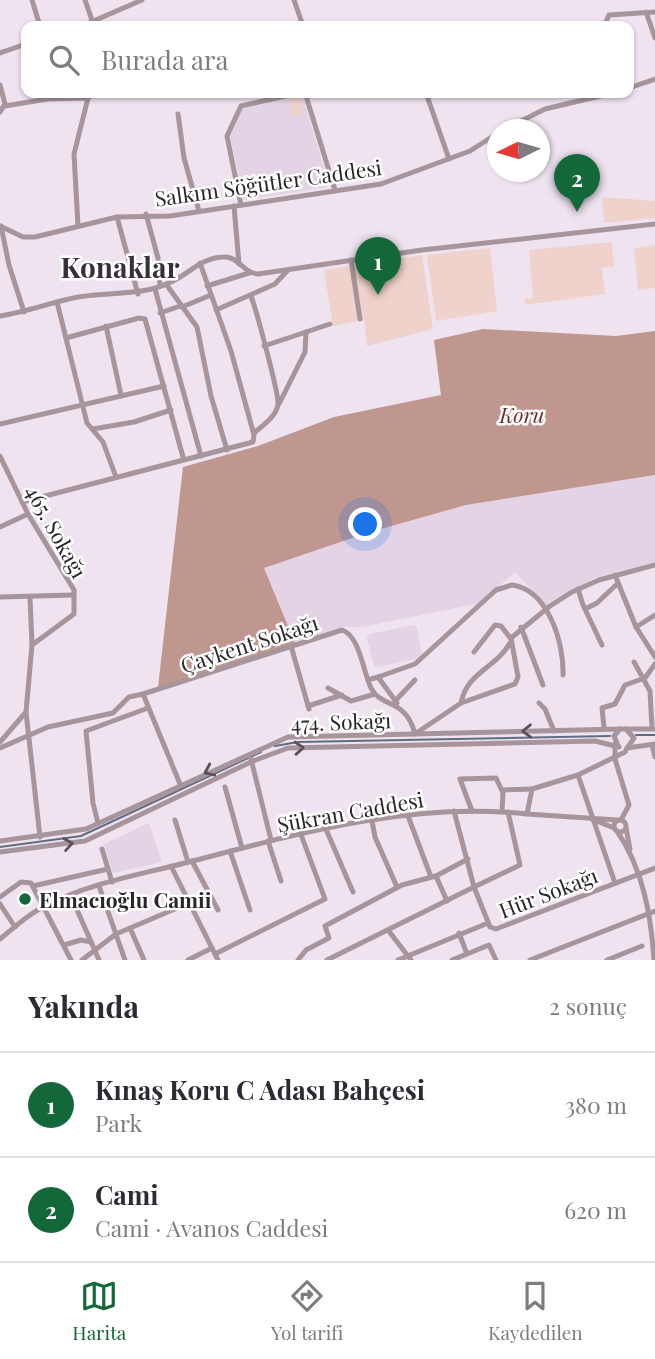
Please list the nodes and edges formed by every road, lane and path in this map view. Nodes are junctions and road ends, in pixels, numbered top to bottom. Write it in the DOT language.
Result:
graph roads {
  1 [pos="32,0"];
  2 [pos="85,0"];
  3 [pos="142,0"];
  4 [pos="294,0"];
  5 [pos="646,12"];
  6 [pos="655,12"];
  7 [pos="38,21"];
  8 [pos="92,21"];
  9 [pos="97,21"];
  10 [pos="301,21"];
  11 [pos="606,21"];
  12 [pos="655,38"];
  13 [pos="21,46"];
  14 [pos="0,53"];
  15 [pos="655,79"];
  16 [pos="0,85"];
  17 [pos="634,86"];
  18 [pos="88,98"];
  19 [pos="280,98"];
  20 [pos="307,98"];
  21 [pos="428,98"];
  22 [pos="592,98"];
  23 [pos="5,106"];
  24 [pos="0,111"];
  25 [pos="178,114"];
  26 [pos="525,119"];
  27 [pos="487,140"];
  28 [pos="449,159"];
  29 [pos="335,190"];
  30 [pos="237,205"];
  31 [pos="199,211"];
  32 [pos="146,214"];
  33 [pos="117,217"];
  34 [pos="655,224"];
  35 [pos="1,226"];
  36 [pos="78,226"];
  37 [pos="1,235"];
  38 [pos="351,260"];
  39 [pos="200,263"];
  40 [pos="239,264"];
  41 [pos="288,270"];
  42 [pos="250,273"];
  43 [pos="160,286"];
  44 [pos="207,286"];
  45 [pos="138,294"];
  46 [pos="211,295"];
  47 [pos="251,296"];
  48 [pos="57,302"];
  49 [pos="181,307"];
  50 [pos="216,310"];
  51 [pos="24,312"];
  52 [pos="160,313"];
  53 [pos="0,316"];
  54 [pos="360,319"];
  55 [pos="330,324"];
  56 [pos="106,327"];
  57 [pos="306,332"];
  58 [pos="66,338"];
  59 [pos="264,346"];
  60 [pos="164,386"];
  61 [pos="121,396"];
  62 [pos="82,406"];
  63 [pos="278,406"];
  64 [pos="171,410"];
  65 [pos="0,424"];
  66 [pos="93,429"];
  67 [pos="254,433"];
  68 [pos="227,450"];
  69 [pos="0,456"];
  70 [pos="201,456"];
  71 [pos="183,457"];
  72 [pos="116,477"];
  73 [pos="22,502"];
  74 [pos="29,514"];
  75 [pos="0,527"];
  76 [pos="655,565"];
  77 [pos="615,575"];
  78 [pos="617,584"];
  79 [pos="578,589"];
  80 [pos="74,596"];
  81 [pos="0,597"];
  82 [pos="30,598"];
  83 [pos="584,609"];
  84 [pos="545,610"];
  85 [pos="655,615"];
  86 [pos="521,627"];
  87 [pos="636,627"];
  88 [pos="511,641"];
  89 [pos="32,645"];
  90 [pos="602,645"];
  91 [pos="292,646"];
  92 [pos="474,652"];
  93 [pos="655,657"];
  94 [pos="634,662"];
  95 [pos="655,663"];
  96 [pos="563,675"];
  97 [pos="378,677"];
  98 [pos="645,677"];
  99 [pos="368,680"];
  100 [pos="415,680"];
  101 [pos="543,685"];
  102 [pos="328,688"];
  103 [pos="143,694"];
  104 [pos="375,694"];
  105 [pos="342,695"];
  106 [pos="397,703"];
  107 [pos="461,703"];
  108 [pos="539,703"];
  109 [pos="148,708"];
  110 [pos="26,712"];
  111 [pos="604,727"];
  112 [pos="654,728"];
  113 [pos="622,729"];
  114 [pos="554,731"];
  115 [pos="415,734"];
  116 [pos="29,735"];
  117 [pos="0,742"];
  118 [pos="616,744"];
  119 [pos="653,745"];
  120 [pos="628,747"];
  121 [pos="0,748"];
  122 [pos="251,757"];
  123 [pos="655,757"];
  124 [pos="615,759"];
  125 [pos="578,775"];
  126 [pos="180,784"];
  127 [pos="225,787"];
  128 [pos="532,789"];
  129 [pos="502,790"];
  130 [pos="454,811"];
  131 [pos="472,811"];
  132 [pos="505,812"];
  133 [pos="527,814"];
  134 [pos="408,816"];
  135 [pos="592,819"];
  136 [pos="175,820"];
  137 [pos="619,820"];
  138 [pos="372,821"];
  139 [pos="98,823"];
  140 [pos="325,827"];
  141 [pos="625,827"];
  142 [pos="615,830"];
  143 [pos="300,832"];
  144 [pos="40,837"];
  145 [pos="0,841"];
  146 [pos="270,841"];
  147 [pos="242,848"];
  148 [pos="102,849"];
  149 [pos="230,851"];
  150 [pos="0,852"];
  151 [pos="630,853"];
  152 [pos="468,859"];
  153 [pos="190,861"];
  154 [pos="171,866"];
  155 [pos="655,868"];
  156 [pos="108,869"];
  157 [pos="638,875"];
  158 [pos="434,876"];
  159 [pos="281,881"];
  160 [pos="112,882"];
  161 [pos="615,883"];
  162 [pos="33,886"];
  163 [pos="99,886"];
  164 [pos="397,887"];
  165 [pos="474,887"];
  166 [pos="353,892"];
  167 [pos="71,896"];
  168 [pos="0,897"];
  169 [pos="447,901"];
  170 [pos="189,903"];
  171 [pos="0,904"];
  172 [pos="45,906"];
  173 [pos="218,910"];
  174 [pos="250,910"];
  175 [pos="652,911"];
  176 [pos="8,916"];
  177 [pos="0,921"];
  178 [pos="488,923"];
  179 [pos="15,927"];
  180 [pos="130,928"];
  181 [pos="388,930"];
  182 [pos="116,933"];
  183 [pos="459,933"];
  184 [pos="0,939"];
  185 [pos="91,942"];
  186 [pos="64,945"];
  187 [pos="642,946"];
  188 [pos="94,950"];
  189 [pos="215,954"];
  190 [pos="467,954"];
  191 [pos="410,958"];
  192 [pos="331,959"];
  193 [pos="71,960"];
  194 [pos="82,960"];
  195 [pos="99,960"];
  196 [pos="125,960"];
  197 [pos="144,960"];
  198 [pos="187,960"];
  199 [pos="298,960"];
  200 [pos="398,960"];
  201 [pos="452,960"];
  202 [pos="496,960"];
  203 [pos="530,960"];
  204 [pos="607,960"];
  205 [pos="654,960"];
  1 -- 7 [label="street"];
  2 -- 8 [label="street"];
  3 -- 9 [label="street"];
  4 -- 10 [label="street"];
  5 -- 6 [label="street"];
  5 -- 11 [label="street"];
  5 -- 12 [label="street"];
  13 -- 14 [label="street"];
  15 -- 17 [label="street"];
  16 -- 23 [label="street"];
  18 -- 23 [label="street"];
  18 -- 36 [label="street"];
  19 -- 30 [label="street"];
  20 -- 29 [label="street"];
  21 -- 28 [label="street"];
  22 -- 26 [label="street"];
  23 -- 24 [label="street"];
  25 -- 31 [label="street"];
  27 -- 28 [label="street, Salkım Söğütler Caddesi"];
  28 -- 29 [label="street, Salkım Söğütler Caddesi"];
  29 -- 30 [label="street, Salkım Söğütler Caddesi"];
  30 -- 31 [label="street, Salkım Söğütler Caddesi"];
  30 -- 40 [label="street"];
  31 -- 32 [label="street, Salkım Söğütler Caddesi"];
  32 -- 33 [label="street, Salkım Söğütler Caddesi"];
  32 -- 43 [label="street"];
  33 -- 36 [label="street, Salkım Söğütler Caddesi"];
  33 -- 45 [label="street"];
  34 -- 38 [label="street"];
  35 -- 36 [label="street, Salkım Söğütler Caddesi"];
  35 -- 37 [label="street"];
  37 -- 51 [label="street"];
  38 -- 41 [label="street"];
  38 -- 54 [label="street"];
  39 -- 40 [label="street"];
  39 -- 43 [label="street"];
  39 -- 44 [label="street"];
  40 -- 42 [label="street"];
  41 -- 42 [label="street"];
  41 -- 47 [label="street"];
  42 -- 44 [label="street"];
  43 -- 45 [label="street"];
  43 -- 49 [label="street"];
  43 -- 52 [label="street"];
  44 -- 46 [label="street"];
  45 -- 48 [label="street"];
  46 -- 49 [label="street"];
  46 -- 50 [label="street"];
  47 -- 50 [label="street"];
  47 -- 59 [label="street"];
  48 -- 51 [label="street"];
  48 -- 58 [label="street"];
  49 -- 52 [label="street"];
  49 -- 68 [label="street"];
  50 -- 67 [label="street"];
  51 -- 53 [label="street"];
  52 -- 70 [label="street"];
  55 -- 57 [label="street"];
  56 -- 58 [label="street"];
  56 -- 60 [label="street"];
  56 -- 61 [label="street"];
  57 -- 59 [label="street"];
  57 -- 63 [label="street"];
  58 -- 62 [label="street"];
  59 -- 63 [label="street"];
  60 -- 61 [label="street"];
  60 -- 64 [label="street"];
  61 -- 62 [label="street"];
  62 -- 65 [label="street"];
  62 -- 66 [label="street"];
  63 -- 67 [label="street"];
  64 -- 66 [label="street"];
  64 -- 71 [label="street"];
  66 -- 72 [label="street"];
  67 -- 68 [label="street"];
  68 -- 70 [label="street"];
  69 -- 73 [label="street, 465. Sokağı"];
  70 -- 71 [label="street"];
  71 -- 72 [label="street"];
  72 -- 73 [label="street"];
  73 -- 74 [label="street, 465. Sokağı"];
  74 -- 75 [label="street"];
  74 -- 80 [label="street, 465. Sokağı"];
  76 -- 77 [label="street"];
  77 -- 78 [label="street"];
  77 -- 79 [label="street"];
  78 -- 83 [label="street"];
  78 -- 87 [label="street"];
  79 -- 83 [label="street"];
  79 -- 84 [label="street"];
  80 -- 82 [label="street"];
  80 -- 89 [label="street, 465. Sokağı"];
  81 -- 82 [label="street"];
  82 -- 89 [label="street"];
  83 -- 90 [label="street"];
  84 -- 86 [label="street"];
  84 -- 96 [label="street"];
  84 -- 97 [label="street"];
  85 -- 87 [label="street"];
  86 -- 88 [label="street"];
  86 -- 101 [label="street"];
  87 -- 93 [label="street"];
  88 -- 92 [label="street"];
  88 -- 107 [label="street"];
  88 -- 107 [label="street"];
  89 -- 110 [label="street"];
  91 -- 99 [label="street, Çaykent Sokağı"];
  91 -- 103 [label="street, Çaykent Sokağı"];
  91 -- 105 [label="street"];
  94 -- 98 [label="street"];
  95 -- 98 [label="street"];
  97 -- 99 [label="street"];
  97 -- 106 [label="street"];
  98 -- 111 [label="street"];
  98 -- 112 [label="street"];
  99 -- 104 [label="street, Çaykent Sokağı"];
  100 -- 106 [label="street"];
  102 -- 105 [label="street"];
  103 -- 109 [label="street"];
  103 -- 116 [label="street, Çaykent Sokağı"];
  104 -- 105 [label="street"];
  104 -- 106 [label="street"];
  106 -- 115 [label="street"];
  107 -- 115 [label="street"];
  108 -- 114 [label="street"];
  109 -- 126 [label="street"];
  109 -- 139 [label="street"];
  110 -- 116 [label="street"];
  110 -- 117 [label="street"];
  111 -- 113 [label="street, 474. Sokağı"];
  111 -- 114 [label="street, 474. Sokağı"];
  112 -- 113 [label="street, 474. Sokağı"];
  113 -- 118 [label="street"];
  113 -- 120 [label="street"];
  114 -- 115 [label="street, 474. Sokağı, one-way"];
  115 -- 122 [label="street, 474. Sokağı"];
  116 -- 121 [label="street, Çaykent Sokağı"];
  116 -- 144 [label="street"];
  118 -- 120 [label="street, 474. Sokağı"];
  122 -- 118 [label="street, 474. Sokağı, one-way"];
  118 -- 124 [label="street"];
  119 -- 120 [label="street"];
  119 -- 123 [label="street"];
  120 -- 124 [label="street"];
  122 -- 126 [label="street, 474. Sokağı, one-way"];
  122 -- 146 [label="street"];
  150 -- 122 [label="street, 474. Sokağı, one-way"];
  124 -- 125 [label="street"];
  124 -- 137 [label="street"];
  125 -- 128 [label="street"];
  125 -- 135 [label="street"];
  126 -- 139 [label="street, 474. Sokağı"];
  127 -- 147 [label="street"];
  128 -- 129 [label="street"];
  128 -- 133 [label="street"];
  129 -- 131 [label="street"];
  129 -- 132 [label="street"];
  130 -- 131 [label="street, Şükran Caddesi"];
  130 -- 134 [label="street, Şükran Caddesi"];
  130 -- 152 [label="street"];
  131 -- 132 [label="street, Şükran Caddesi"];
  132 -- 133 [label="street, Şükran Caddesi"];
  132 -- 165 [label="street"];
  133 -- 135 [label="street, Şükran Caddesi"];
  134 -- 138 [label="street, Şükran Caddesi"];
  134 -- 158 [label="street"];
  135 -- 137 [label="street, Şükran Caddesi"];
  135 -- 142 [label="street"];
  135 -- 161 [label="street"];
  136 -- 153 [label="street"];
  137 -- 141 [label="street"];
  137 -- 142 [label="street"];
  138 -- 140 [label="street, Şükran Caddesi"];
  138 -- 164 [label="street"];
  139 -- 144 [label="street, 474. Sokağı"];
  140 -- 143 [label="street, Şükran Caddesi"];
  140 -- 166 [label="street"];
  141 -- 142 [label="street"];
  141 -- 151 [label="street"];
  142 -- 151 [label="street"];
  143 -- 146 [label="street, Şükran Caddesi"];
  143 -- 189 [label="street"];
  144 -- 145 [label="street, 474. Sokağı"];
  146 -- 147 [label="street, Şükran Caddesi"];
  146 -- 159 [label="street"];
  147 -- 149 [label="street, Şükran Caddesi"];
  148 -- 156 [label="street"];
  149 -- 153 [label="street, Şükran Caddesi"];
  149 -- 174 [label="street"];
  151 -- 157 [label="street"];
  152 -- 158 [label="street"];
  152 -- 165 [label="street"];
  153 -- 154 [label="street, Şükran Caddesi"];
  153 -- 173 [label="street"];
  154 -- 160 [label="street, Şükran Caddesi"];
  154 -- 170 [label="street"];
  155 -- 157 [label="street, Hür Sokağı"];
  156 -- 160 [label="street"];
  156 -- 162 [label="street"];
  157 -- 161 [label="street, Hür Sokağı"];
  157 -- 175 [label="street"];
  158 -- 164 [label="street"];
  158 -- 169 [label="street"];
  160 -- 163 [label="street, Şükran Caddesi"];
  161 -- 178 [label="street, Hür Sokağı"];
  162 -- 168 [label="street"];
  162 -- 172 [label="street"];
  163 -- 167 [label="street, Şükran Caddesi"];
  163 -- 182 [label="street"];
  164 -- 199 [label="street"];
  165 -- 169 [label="street, Hür Sokağı"];
  165 -- 178 [label="street, Hür Sokağı"];
  167 -- 172 [label="street, Şükran Caddesi"];
  167 -- 185 [label="street"];
  169 -- 181 [label="street, Hür Sokağı"];
  170 -- 180 [label="street"];
  170 -- 189 [label="street"];
  171 -- 176 [label="street"];
  172 -- 179 [label="street, Şükran Caddesi"];
  172 -- 186 [label="street"];
  175 -- 203 [label="street"];
  175 -- 205 [label="street"];
  176 -- 177 [label="street"];
  176 -- 179 [label="street"];
  178 -- 183 [label="street"];
  179 -- 184 [label="street, Şükran Caddesi"];
  180 -- 182 [label="street"];
  180 -- 197 [label="street"];
  181 -- 191 [label="street"];
  181 -- 192 [label="street, Hür Sokağı"];
  182 -- 188 [label="street"];
  182 -- 196 [label="street"];
  183 -- 190 [label="street"];
  183 -- 191 [label="street"];
  185 -- 186 [label="street"];
  185 -- 188 [label="street"];
  186 -- 193 [label="street"];
  187 -- 204 [label="street"];
  188 -- 194 [label="street"];
  188 -- 195 [label="street"];
  189 -- 198 [label="street"];
  190 -- 201 [label="street"];
  190 -- 202 [label="street"];
  191 -- 200 [label="street"];
}
